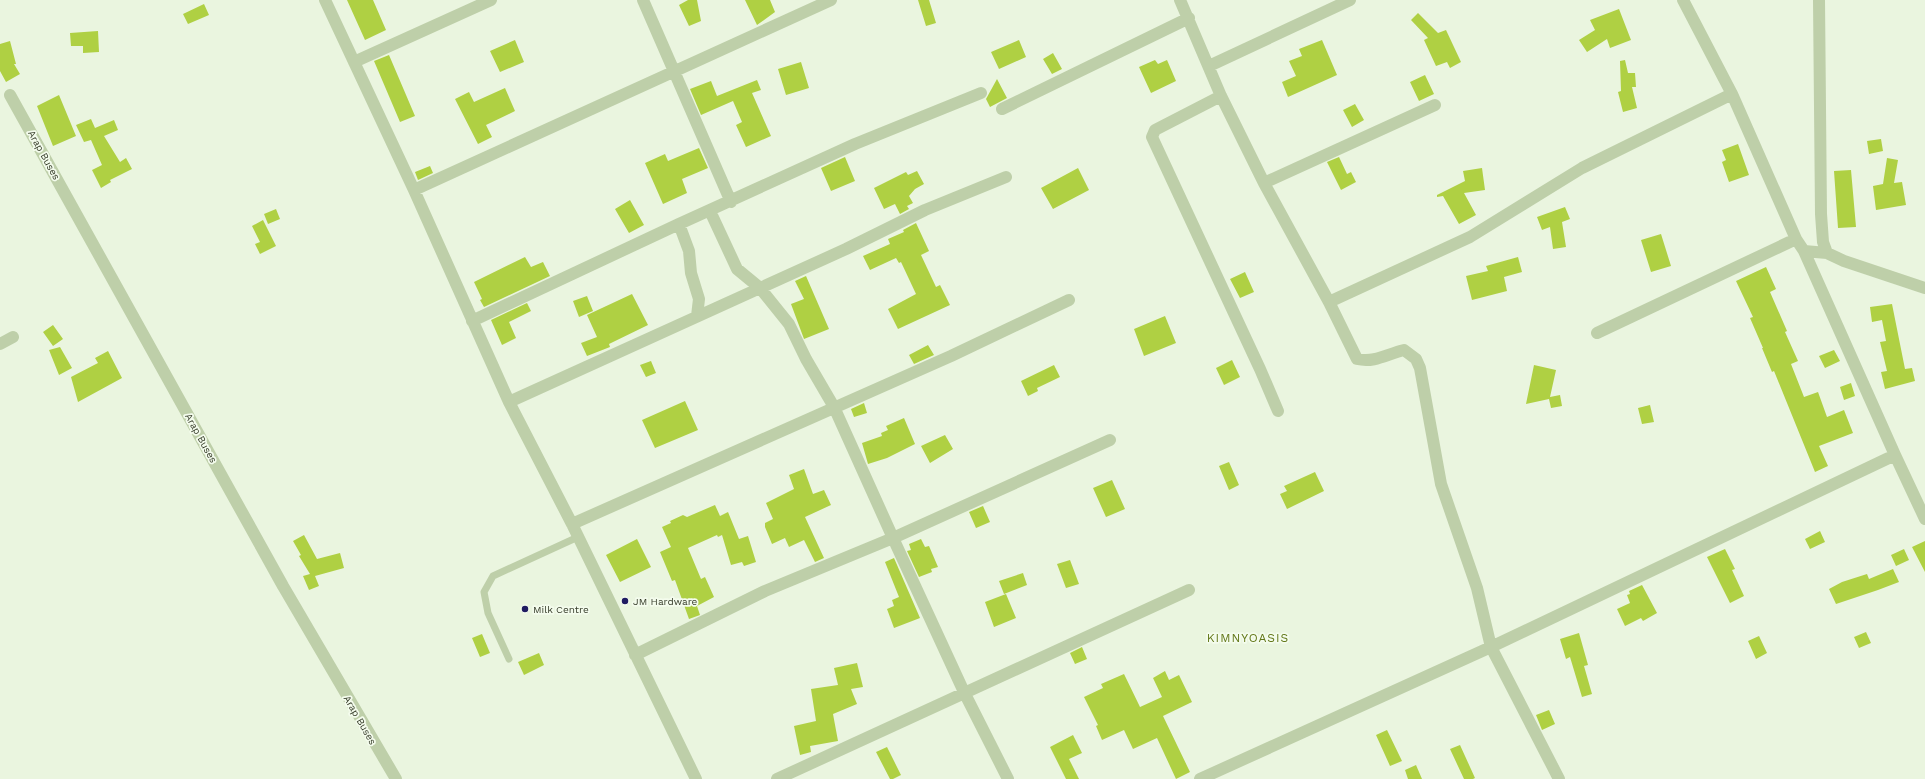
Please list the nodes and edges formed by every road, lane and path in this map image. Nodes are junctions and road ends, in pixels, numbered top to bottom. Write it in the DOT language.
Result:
graph roads {
  1 [pos="325,0"];
  2 [pos="491,0"];
  3 [pos="643,0"];
  4 [pos="831,0"];
  5 [pos="1180,0"];
  6 [pos="1350,0"];
  7 [pos="1683,0"];
  8 [pos="1819,0"];
  9 [pos="1189,18"];
  10 [pos="354,62"];
  11 [pos="1209,66"];
  12 [pos="673,72"];
  13 [pos="981,93"];
  14 [pos="1732,94"];
  15 [pos="10,95"];
  16 [pos="1221,96"];
  17 [pos="1435,105"];
  18 [pos="1002,108"];
  19 [pos="1006,177"];
  20 [pos="1264,183"];
  21 [pos="414,190"];
  22 [pos="731,202"];
  23 [pos="710,211"];
  24 [pos="679,224"];
  25 [pos="1796,239"];
  26 [pos="1804,251"];
  27 [pos="1826,254"];
  28 [pos="760,288"];
  29 [pos="1925,288"];
  30 [pos="1069,300"];
  31 [pos="1329,302"];
  32 [pos="697,316"];
  33 [pos="472,322"];
  34 [pos="1597,333"];
  35 [pos="13,337"];
  36 [pos="0,344"];
  37 [pos="509,402"];
  38 [pos="834,407"];
  39 [pos="1278,411"];
  40 [pos="1110,440"];
  41 [pos="1895,456"];
  42 [pos="1925,519"];
  43 [pos="572,524"];
  44 [pos="578,537"];
  45 [pos="893,538"];
  46 [pos="1189,590"];
  47 [pos="1491,647"];
  48 [pos="635,655"];
  49 [pos="509,658"];
  50 [pos="964,692"];
  51 [pos="396,779"];
  52 [pos="696,779"];
  53 [pos="777,779"];
  54 [pos="1008,779"];
  55 [pos="1200,779"];
  56 [pos="1559,779"];
  1 -- 10 [label="street"];
  2 -- 10 [label="street"];
  3 -- 12 [label="street"];
  4 -- 12 [label="street"];
  5 -- 9 [label="street"];
  6 -- 11 [label="street"];
  7 -- 14 [label="street"];
  8 -- 27 [label="street"];
  9 -- 11 [label="street"];
  9 -- 18 [label="street"];
  10 -- 21 [label="street"];
  11 -- 16 [label="street"];
  12 -- 21 [label="street"];
  12 -- 22 [label="street"];
  13 -- 22 [label="street"];
  14 -- 25 [label="street"];
  14 -- 31 [label="street"];
  15 -- 51 [label="street, Arap Buses"];
  16 -- 20 [label="street"];
  16 -- 39 [label="street"];
  17 -- 20 [label="street"];
  19 -- 28 [label="street"];
  20 -- 31 [label="street"];
  21 -- 33 [label="street"];
  22 -- 23 [label="street"];
  23 -- 24 [label="street"];
  23 -- 28 [label="street"];
  24 -- 32 [label="street"];
  24 -- 33 [label="street"];
  25 -- 26 [label="street"];
  25 -- 34 [label="street"];
  26 -- 27 [label="street"];
  26 -- 41 [label="street"];
  27 -- 29 [label="street"];
  28 -- 32 [label="street"];
  28 -- 38 [label="street"];
  30 -- 38 [label="street"];
  31 -- 47 [label="street"];
  32 -- 37 [label="street"];
  33 -- 37 [label="street"];
  35 -- 36 [label="street"];
  37 -- 43 [label="street"];
  38 -- 43 [label="street"];
  38 -- 45 [label="street"];
  40 -- 45 [label="street"];
  41 -- 42 [label="street"];
  41 -- 47 [label="street"];
  43 -- 44 [label="street"];
  44 -- 48 [label="street"];
  44 -- 49 [label="lane"];
  45 -- 48 [label="street"];
  45 -- 50 [label="street"];
  46 -- 50 [label="street"];
  47 -- 55 [label="street"];
  47 -- 56 [label="street"];
  48 -- 52 [label="street"];
  50 -- 53 [label="street"];
  50 -- 54 [label="street"];
}
